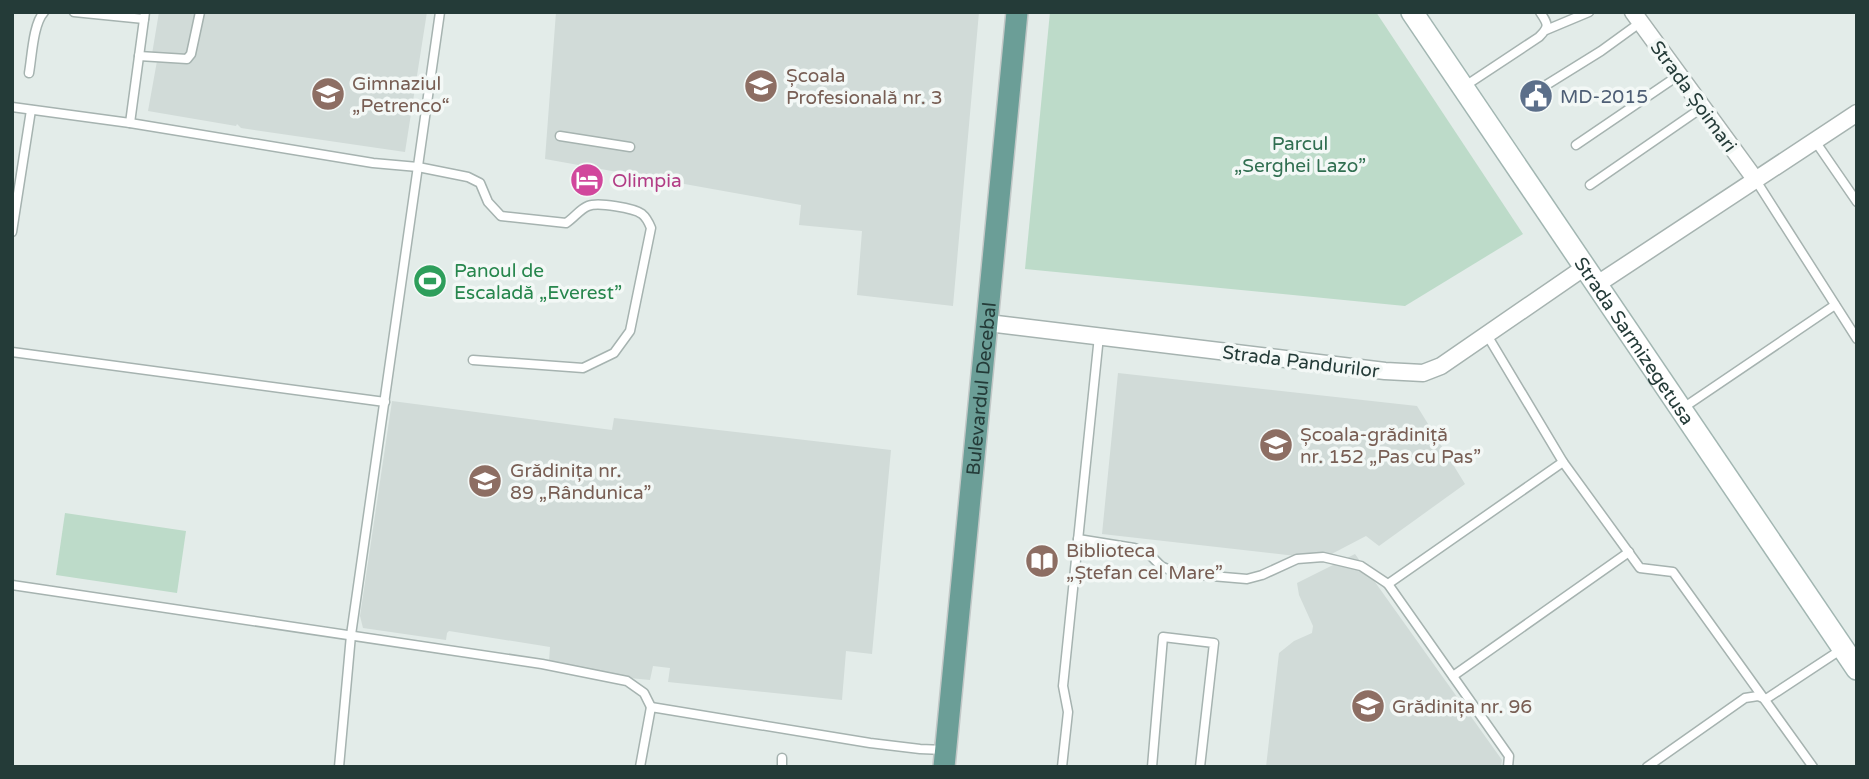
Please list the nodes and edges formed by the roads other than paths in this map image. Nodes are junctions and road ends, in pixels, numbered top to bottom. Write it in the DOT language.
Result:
graph roads {
  1 [pos="44,12"];
  2 [pos="74,12"];
  3 [pos="200,12"];
  4 [pos="440,12"];
  5 [pos="1017,12"];
  6 [pos="1412,12"];
  7 [pos="1540,12"];
  8 [pos="1589,12"];
  9 [pos="145,15"];
  10 [pos="1637,17"];
  11 [pos="1546,30"];
  12 [pos="139,56"];
  13 [pos="29,73"];
  14 [pos="1679,75"];
  15 [pos="1543,87"];
  16 [pos="1463,88"];
  17 [pos="12,107"];
  18 [pos="1703,107"];
  19 [pos="31,110"];
  20 [pos="1857,113"];
  21 [pos="130,123"];
  22 [pos="560,136"];
  23 [pos="1815,140"];
  24 [pos="1576,145"];
  25 [pos="630,147"];
  26 [pos="418,167"];
  27 [pos="1755,179"];
  28 [pos="1590,185"];
  29 [pos="1857,202"];
  30 [pos="12,232"];
  31 [pos="1590,276"];
  32 [pos="1835,305"];
  33 [pos="988,323"];
  34 [pos="1487,335"];
  35 [pos="1099,337"];
  36 [pos="1857,339"];
  37 [pos="12,352"];
  38 [pos="473,360"];
  39 [pos="385,402"];
  40 [pos="1680,409"];
  41 [pos="1563,462"];
  42 [pos="1078,539"];
  43 [pos="1629,552"];
  44 [pos="1388,584"];
  45 [pos="12,585"];
  46 [pos="352,635"];
  47 [pos="1842,649"];
  48 [pos="1857,669"];
  49 [pos="1453,676"];
  50 [pos="1766,699"];
  51 [pos="651,707"];
  52 [pos="945,758"];
  53 [pos="339,767"];
  54 [pos="640,767"];
  55 [pos="1062,767"];
  56 [pos="1152,767"];
  57 [pos="1200,767"];
  58 [pos="1508,767"];
  59 [pos="1647,767"];
  60 [pos="1813,767"];
  1 -- 13 [label="lane"];
  2 -- 9 [label="lane"];
  3 -- 12 [label="lane"];
  4 -- 26 [label="lane"];
  5 -- 33 [label="main road, Bulevardul Decebal"];
  6 -- 16 [label="main road, Strada Sarmizegetusa"];
  7 -- 11 [label="lane"];
  8 -- 11 [label="lane"];
  9 -- 12 [label="lane"];
  10 -- 14 [label="street, Strada Șoimari"];
  10 -- 15 [label="lane"];
  11 -- 16 [label="lane"];
  12 -- 21 [label="lane"];
  14 -- 18 [label="street, Strada Șoimari"];
  14 -- 24 [label="lane"];
  16 -- 31 [label="main road, Strada Sarmizegetusa"];
  17 -- 19 [label="lane"];
  18 -- 27 [label="street, Strada Șoimari"];
  18 -- 28 [label="lane"];
  19 -- 21 [label="lane"];
  19 -- 30 [label="lane"];
  20 -- 23 [label="street, Strada Pandurilor"];
  21 -- 26 [label="lane"];
  22 -- 25 [label="lane"];
  23 -- 27 [label="street, Strada Pandurilor"];
  23 -- 29 [label="lane"];
  26 -- 38 [label="lane"];
  26 -- 39 [label="lane"];
  27 -- 31 [label="street, Strada Pandurilor"];
  27 -- 32 [label="lane"];
  31 -- 34 [label="street, Strada Pandurilor"];
  31 -- 40 [label="main road, Strada Sarmizegetusa"];
  32 -- 36 [label="lane"];
  32 -- 40 [label="lane"];
  33 -- 35 [label="street, Strada Pandurilor"];
  33 -- 52 [label="main road, Bulevardul Decebal"];
  34 -- 35 [label="street, Strada Pandurilor"];
  34 -- 41 [label="lane"];
  35 -- 42 [label="lane"];
  37 -- 39 [label="lane"];
  39 -- 46 [label="lane"];
  40 -- 47 [label="main road, Strada Sarmizegetusa"];
  41 -- 43 [label="lane"];
  41 -- 44 [label="lane"];
  42 -- 44 [label="lane"];
  42 -- 55 [label="lane"];
  43 -- 49 [label="lane"];
  43 -- 50 [label="lane"];
  44 -- 49 [label="lane"];
  45 -- 46 [label="lane"];
  46 -- 51 [label="lane"];
  46 -- 53 [label="lane"];
  47 -- 48 [label="main road, Strada Sarmizegetusa"];
  47 -- 50 [label="lane"];
  49 -- 58 [label="lane"];
  50 -- 59 [label="lane"];
  50 -- 60 [label="lane"];
  51 -- 52 [label="lane"];
  51 -- 54 [label="lane"];
  56 -- 57 [label="lane"];
}
